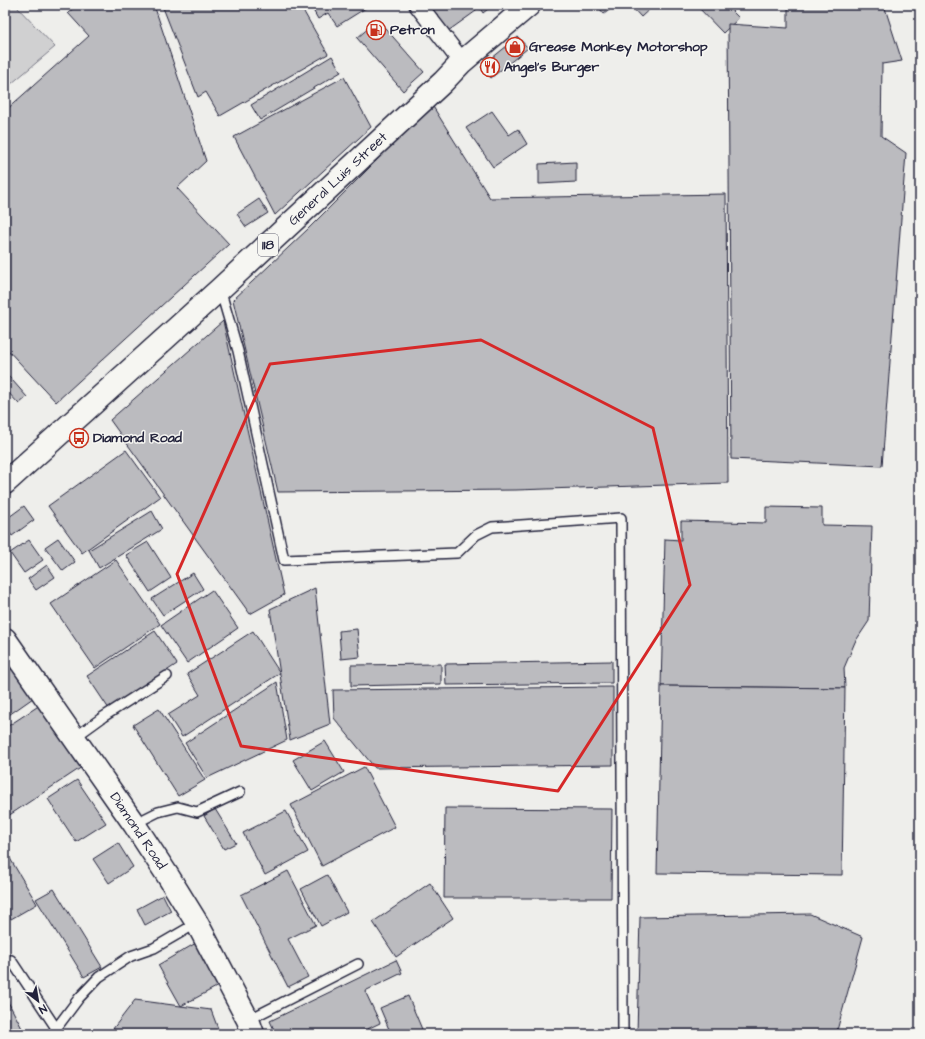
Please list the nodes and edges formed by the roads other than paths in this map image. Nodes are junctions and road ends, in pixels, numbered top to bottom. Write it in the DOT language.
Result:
graph roads {
  1 [pos="418,5"];
  2 [pos="527,6"];
  3 [pos="462,62"];
  4 [pos="220,289"];
  5 [pos="5,483"];
  6 [pos="5,639"];
  7 [pos="167,676"];
  8 [pos="74,738"];
  9 [pos="240,792"];
  10 [pos="134,824"];
  11 [pos="197,924"];
  12 [pos="12,960"];
  13 [pos="358,964"];
  14 [pos="250,1027"];
  15 [pos="54,1031"];
  16 [pos="623,1034"];
  1 -- 3 [label="street"];
  2 -- 3 [label="main road, General Luis Street / 118"];
  3 -- 4 [label="main road, General Luis Street / 118"];
  4 -- 5 [label="main road, General Luis Street / 118"];
  4 -- 16 [label="lane"];
  6 -- 8 [label="main road, Diamond Road"];
  7 -- 8 [label="lane"];
  8 -- 10 [label="main road, Diamond Road"];
  9 -- 10 [label="lane"];
  10 -- 11 [label="main road, Diamond Road"];
  11 -- 14 [label="main road, Diamond Road"];
  11 -- 15 [label="lane"];
  12 -- 15 [label="lane"];
  13 -- 14 [label="lane"];
}
